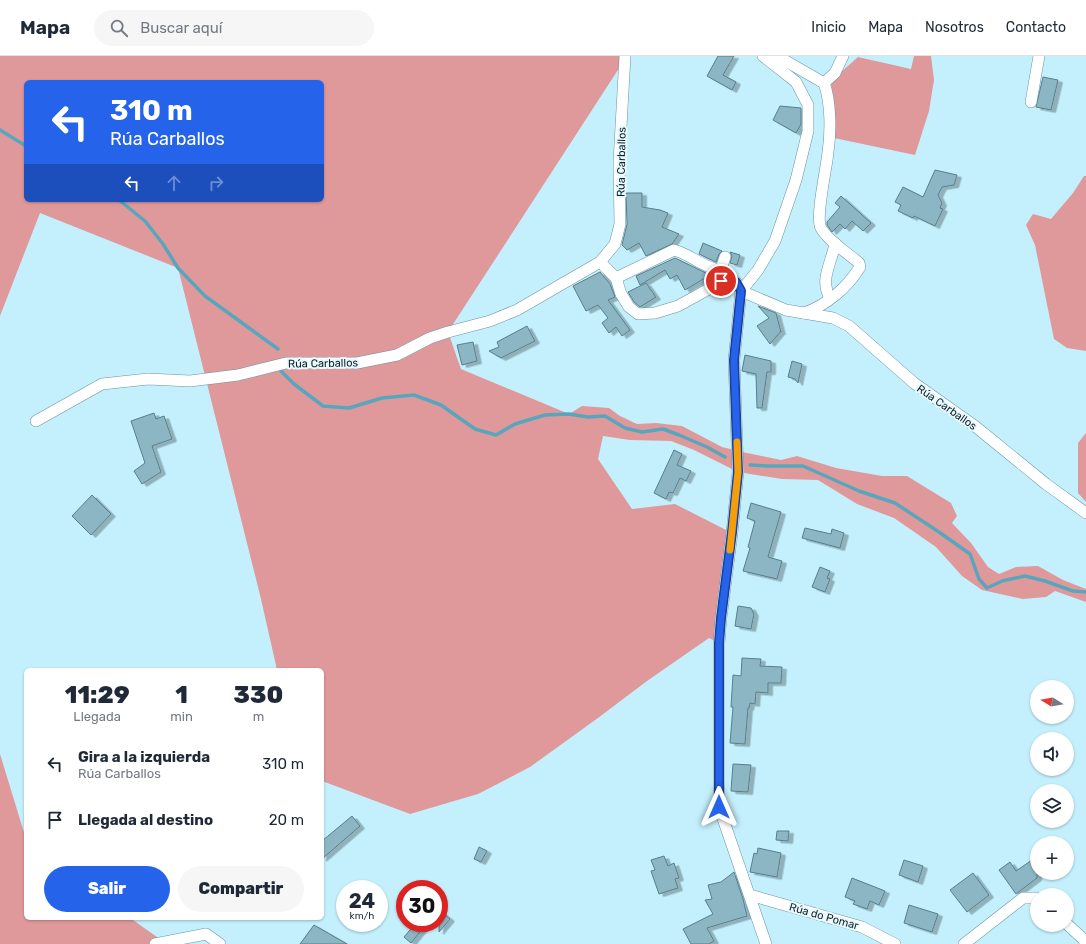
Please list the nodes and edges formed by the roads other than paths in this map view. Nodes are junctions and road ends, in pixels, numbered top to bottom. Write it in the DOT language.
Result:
graph roads {
  1 [pos="625,56"];
  2 [pos="763,56"];
  3 [pos="777,56"];
  4 [pos="843,56"];
  5 [pos="1039,56"];
  6 [pos="824,82"];
  7 [pos="1031,102"];
  8 [pos="835,243"];
  9 [pos="725,257"];
  10 [pos="600,262"];
  11 [pos="616,278"];
  12 [pos="741,291"];
  13 [pos="830,298"];
  14 [pos="804,313"];
  15 [pos="36,421"];
  16 [pos="1086,513"];
  17 [pos="750,895"];
  18 [pos="1030,898"];
  19 [pos="1074,931"];
  20 [pos="1086,943"];
  21 [pos="155,944"];
  22 [pos="220,944"];
  23 [pos="766,944"];
  24 [pos="896,944"];
  25 [pos="964,944"];
  1 -- 10 [label="street, Rúa Carballos"];
  2 -- 12 [label="street"];
  3 -- 6 [label="street"];
  4 -- 6 [label="street"];
  5 -- 7 [label="street"];
  6 -- 8 [label="street"];
  8 -- 13 [label="street"];
  8 -- 13 [label="street"];
  9 -- 11 [label="street"];
  10 -- 11 [label="street, Rúa Carballos"];
  10 -- 15 [label="street, Rúa Carballos"];
  11 -- 12 [label="street, Rúa Carballos"];
  12 -- 14 [label="street, Rúa Carballos"];
  12 -- 17 [label="street"];
  13 -- 14 [label="street"];
  14 -- 16 [label="street, Rúa Carballos"];
  17 -- 23 [label="street"];
  17 -- 24 [label="street, Rúa do Pomar"];
  18 -- 25 [label="street"];
  19 -- 20 [label="street"];
  21 -- 22 [label="street"];
}
